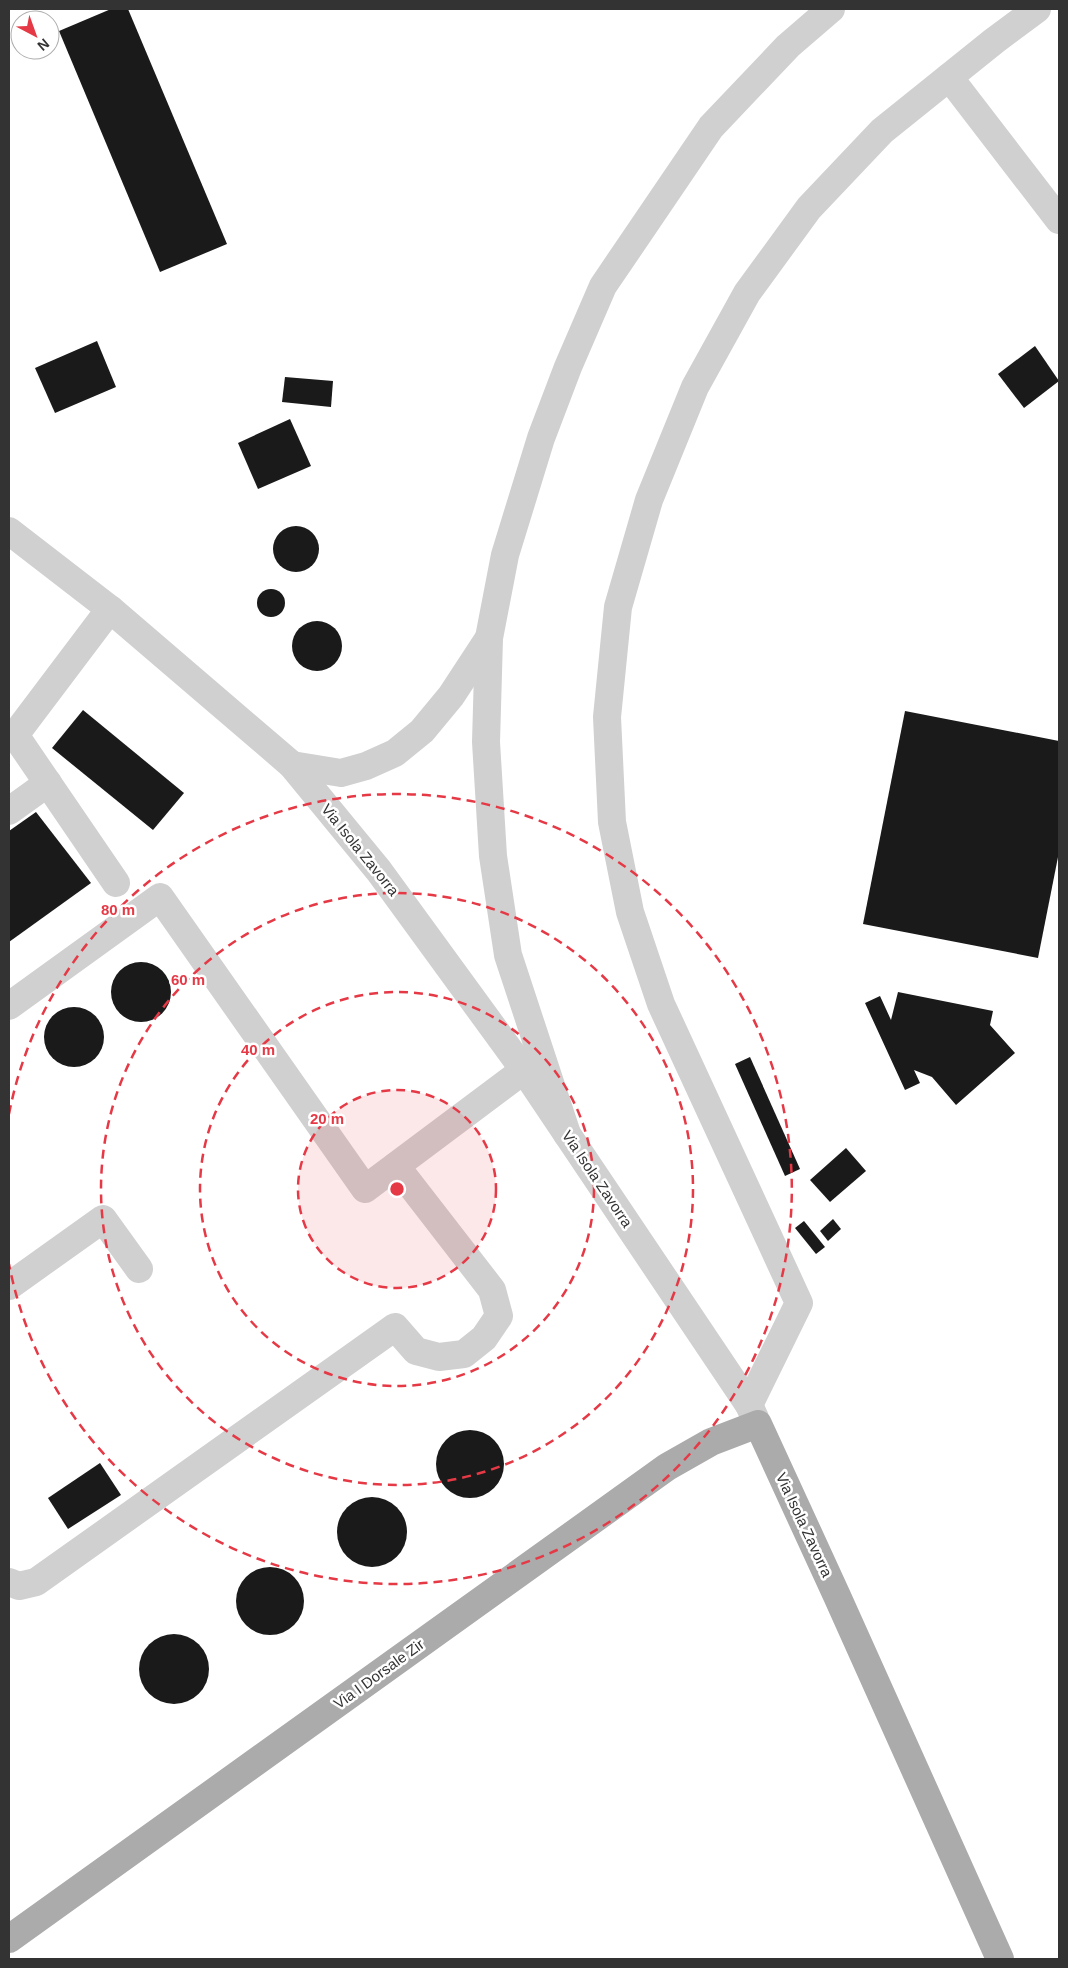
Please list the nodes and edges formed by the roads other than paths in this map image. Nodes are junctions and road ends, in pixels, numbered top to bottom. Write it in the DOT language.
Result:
graph roads {
  1 [pos="831,9"];
  2 [pos="1036,9"];
  3 [pos="949,77"];
  4 [pos="1059,220"];
  5 [pos="9,531"];
  6 [pos="110,609"];
  7 [pos="489,638"];
  8 [pos="292,765"];
  9 [pos="48,783"];
  10 [pos="9,811"];
  11 [pos="116,883"];
  12 [pos="9,1006"];
  13 [pos="524,1070"];
  14 [pos="567,1134"];
  15 [pos="396,1166"];
  16 [pos="138,1269"];
  17 [pos="9,1286"];
  18 [pos="754,1414"];
  19 [pos="9,1582"];
  20 [pos="9,1940"];
  21 [pos="1000,1959"];
  1 -- 7 [label="street"];
  2 -- 3 [label="street"];
  3 -- 4 [label="street"];
  3 -- 18 [label="street"];
  5 -- 6 [label="street, Via Isola Zavorra"];
  6 -- 8 [label="street, Via Isola Zavorra"];
  6 -- 9 [label="street"];
  7 -- 8 [label="street"];
  7 -- 14 [label="street"];
  8 -- 13 [label="street, Via Isola Zavorra"];
  9 -- 10 [label="street"];
  9 -- 11 [label="street"];
  12 -- 15 [label="street"];
  13 -- 14 [label="street, Via Isola Zavorra"];
  13 -- 15 [label="street"];
  14 -- 18 [label="street, Via Isola Zavorra"];
  15 -- 19 [label="street"];
  16 -- 17 [label="street"];
  18 -- 20 [label="main road, Via I Dorsale Zir"];
  18 -- 21 [label="main road, Via Isola Zavorra"];
}
